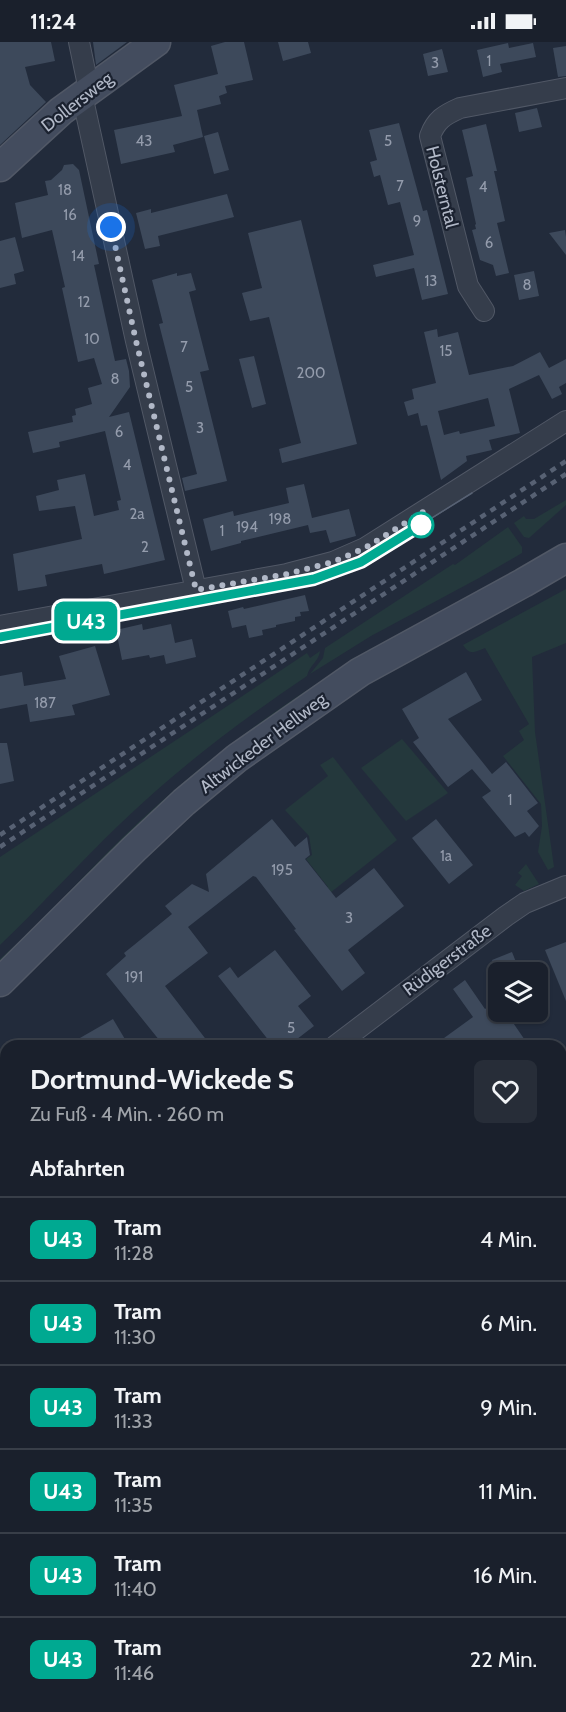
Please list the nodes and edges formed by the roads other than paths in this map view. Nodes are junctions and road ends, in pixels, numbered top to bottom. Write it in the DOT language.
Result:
graph roads {
  1 [pos="80,42"];
  2 [pos="156,42"];
  3 [pos="566,88"];
  4 [pos="86,93"];
  5 [pos="0,167"];
  6 [pos="484,310"];
  7 [pos="566,421"];
  8 [pos="566,558"];
  9 [pos="196,590"];
  10 [pos="0,626"];
  11 [pos="566,886"];
  12 [pos="0,982"];
  13 [pos="343,1040"];
  1 -- 4 [label="street"];
  2 -- 4 [label="main road, Dollersweg"];
  3 -- 6 [label="street, Holsterntal"];
  4 -- 5 [label="main road, Dollersweg"];
  4 -- 9 [label="street"];
  7 -- 9 [label="street"];
  8 -- 12 [label="main road, Altwickeder Hellweg"];
  9 -- 10 [label="street"];
  11 -- 13 [label="street, Rüdigerstraße"];
}
